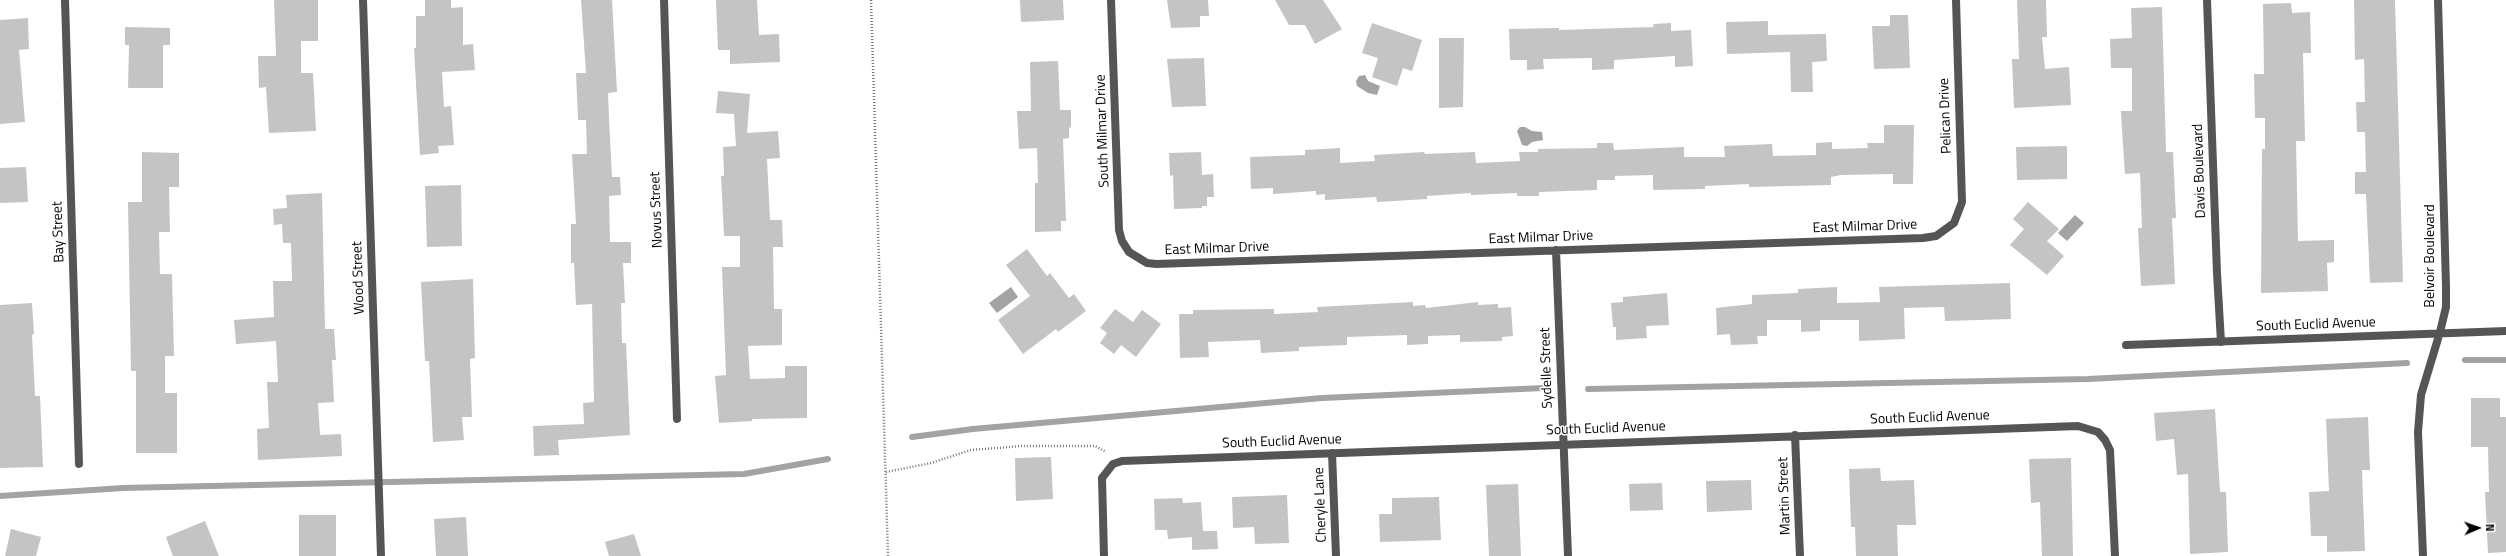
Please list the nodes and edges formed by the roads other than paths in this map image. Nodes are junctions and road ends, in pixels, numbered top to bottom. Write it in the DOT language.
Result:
graph roads {
  1 [pos="65,0"];
  2 [pos="362,0"];
  3 [pos="664,0"];
  4 [pos="1112,0"];
  5 [pos="1956,0"];
  6 [pos="2207,0"];
  7 [pos="2438,0"];
  8 [pos="1949,228"];
  9 [pos="1556,250"];
  10 [pos="1134,256"];
  11 [pos="2506,331"];
  12 [pos="2440,332"];
  13 [pos="2221,342"];
  14 [pos="2126,345"];
  15 [pos="677,419"];
  16 [pos="1796,435"];
  17 [pos="1563,444"];
  18 [pos="1332,453"];
  19 [pos="79,464"];
  20 [pos="381,556"];
  21 [pos="1104,556"];
  22 [pos="1336,556"];
  23 [pos="1568,556"];
  24 [pos="1800,556"];
  25 [pos="2115,556"];
  26 [pos="2423,556"];
  1 -- 19 [label="street, Bay Street"];
  2 -- 20 [label="street, Wood Street"];
  3 -- 15 [label="street, Novus Street"];
  4 -- 10 [label="street, South Milmar Drive"];
  5 -- 8 [label="street, Pelican Drive"];
  6 -- 13 [label="street, Davis Boulevard"];
  7 -- 12 [label="street, Belvoir Boulevard"];
  8 -- 9 [label="street, East Milmar Drive"];
  9 -- 10 [label="street, East Milmar Drive"];
  9 -- 17 [label="street, Sydelle Street"];
  11 -- 12 [label="street, South Euclid Avenue"];
  12 -- 13 [label="street, South Euclid Avenue"];
  12 -- 26 [label="street, Belvoir Boulevard"];
  13 -- 14 [label="street, South Euclid Avenue"];
  16 -- 17 [label="street, South Euclid Avenue"];
  16 -- 24 [label="street, Martin Street"];
  16 -- 25 [label="street, South Euclid Avenue"];
  17 -- 18 [label="street, South Euclid Avenue"];
  17 -- 23 [label="street, Sydelle Street"];
  18 -- 21 [label="street, South Euclid Avenue"];
  18 -- 22 [label="street, Cheryle Lane"];
}
